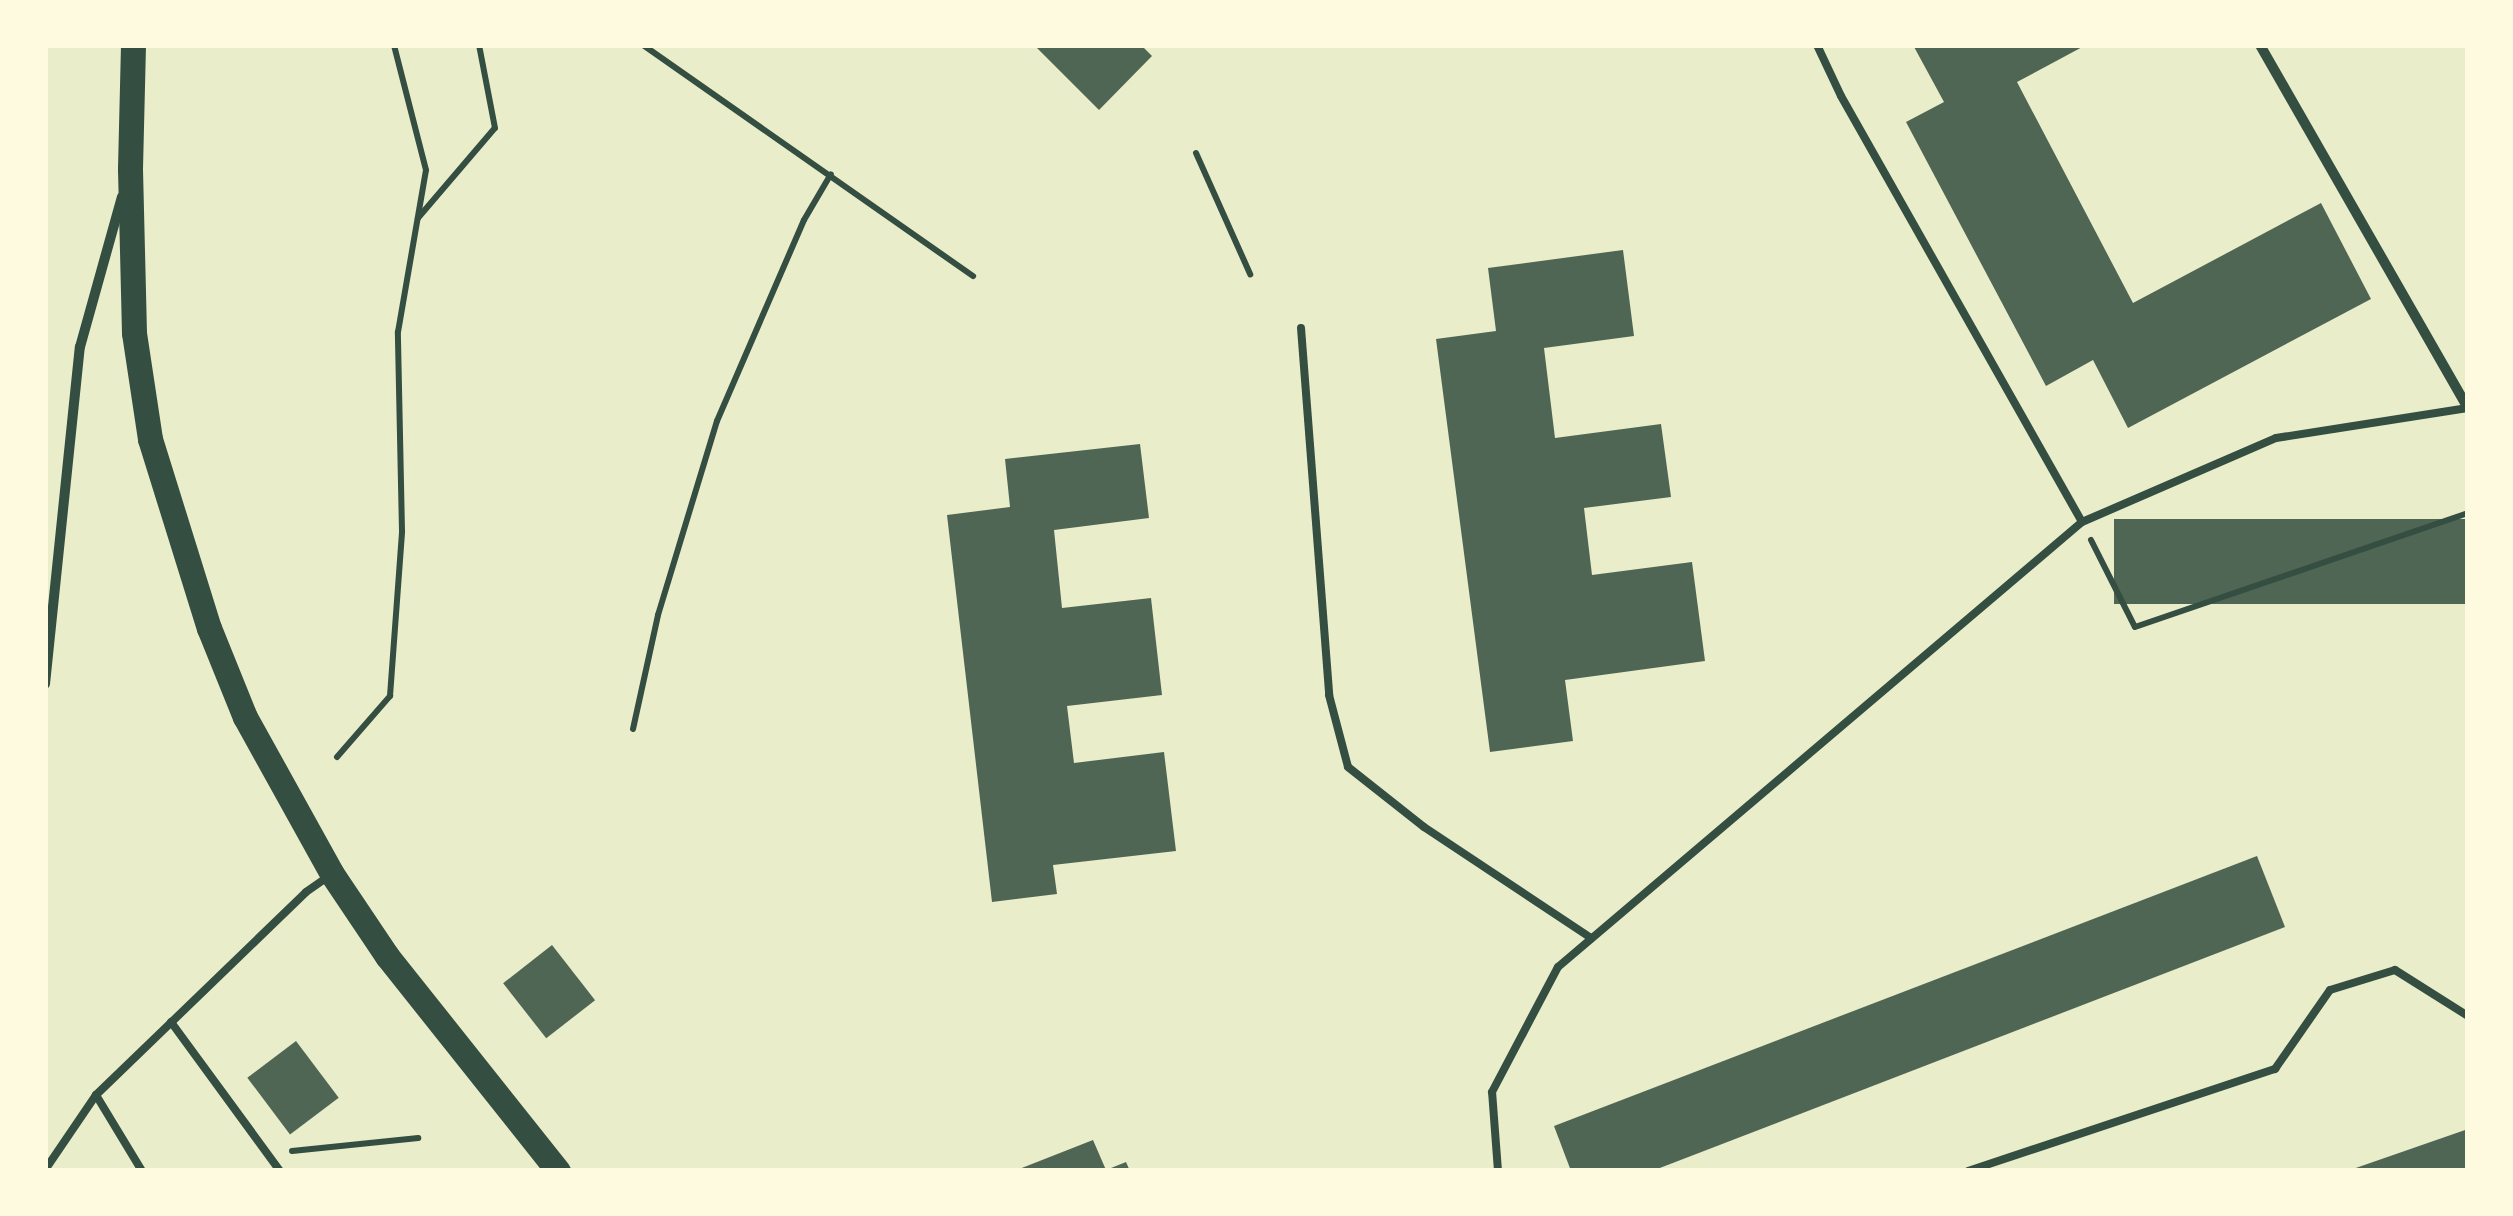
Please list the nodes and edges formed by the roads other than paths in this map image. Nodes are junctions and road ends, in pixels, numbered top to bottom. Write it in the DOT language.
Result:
graph roads {
  1 [pos="133,45"];
  2 [pos="1817,45"];
  3 [pos="2260,45"];
  4 [pos="130,169"];
  5 [pos="1301,328"];
  6 [pos="2468,408"];
  7 [pos="2082,522"];
  8 [pos="45,684"];
  9 [pos="332,874"];
  10 [pos="1591,938"];
  11 [pos="2468,1016"];
  12 [pos="171,1022"];
  13 [pos="96,1095"];
  14 [pos="45,1170"];
  15 [pos="142,1171"];
  16 [pos="280,1171"];
  17 [pos="558,1171"];
  18 [pos="1498,1171"];
  19 [pos="1968,1171"];
  1 -- 4 [label="main road"];
  2 -- 7 [label="lane"];
  3 -- 6 [label="street"];
  4 -- 8 [label="street"];
  4 -- 9 [label="main road"];
  5 -- 10 [label="lane"];
  6 -- 7 [label="lane"];
  7 -- 10 [label="lane"];
  9 -- 12 [label="lane"];
  9 -- 17 [label="main road"];
  10 -- 18 [label="lane"];
  11 -- 19 [label="lane"];
  12 -- 13 [label="lane"];
  12 -- 16 [label="lane"];
  13 -- 14 [label="lane"];
  13 -- 15 [label="lane"];
}
